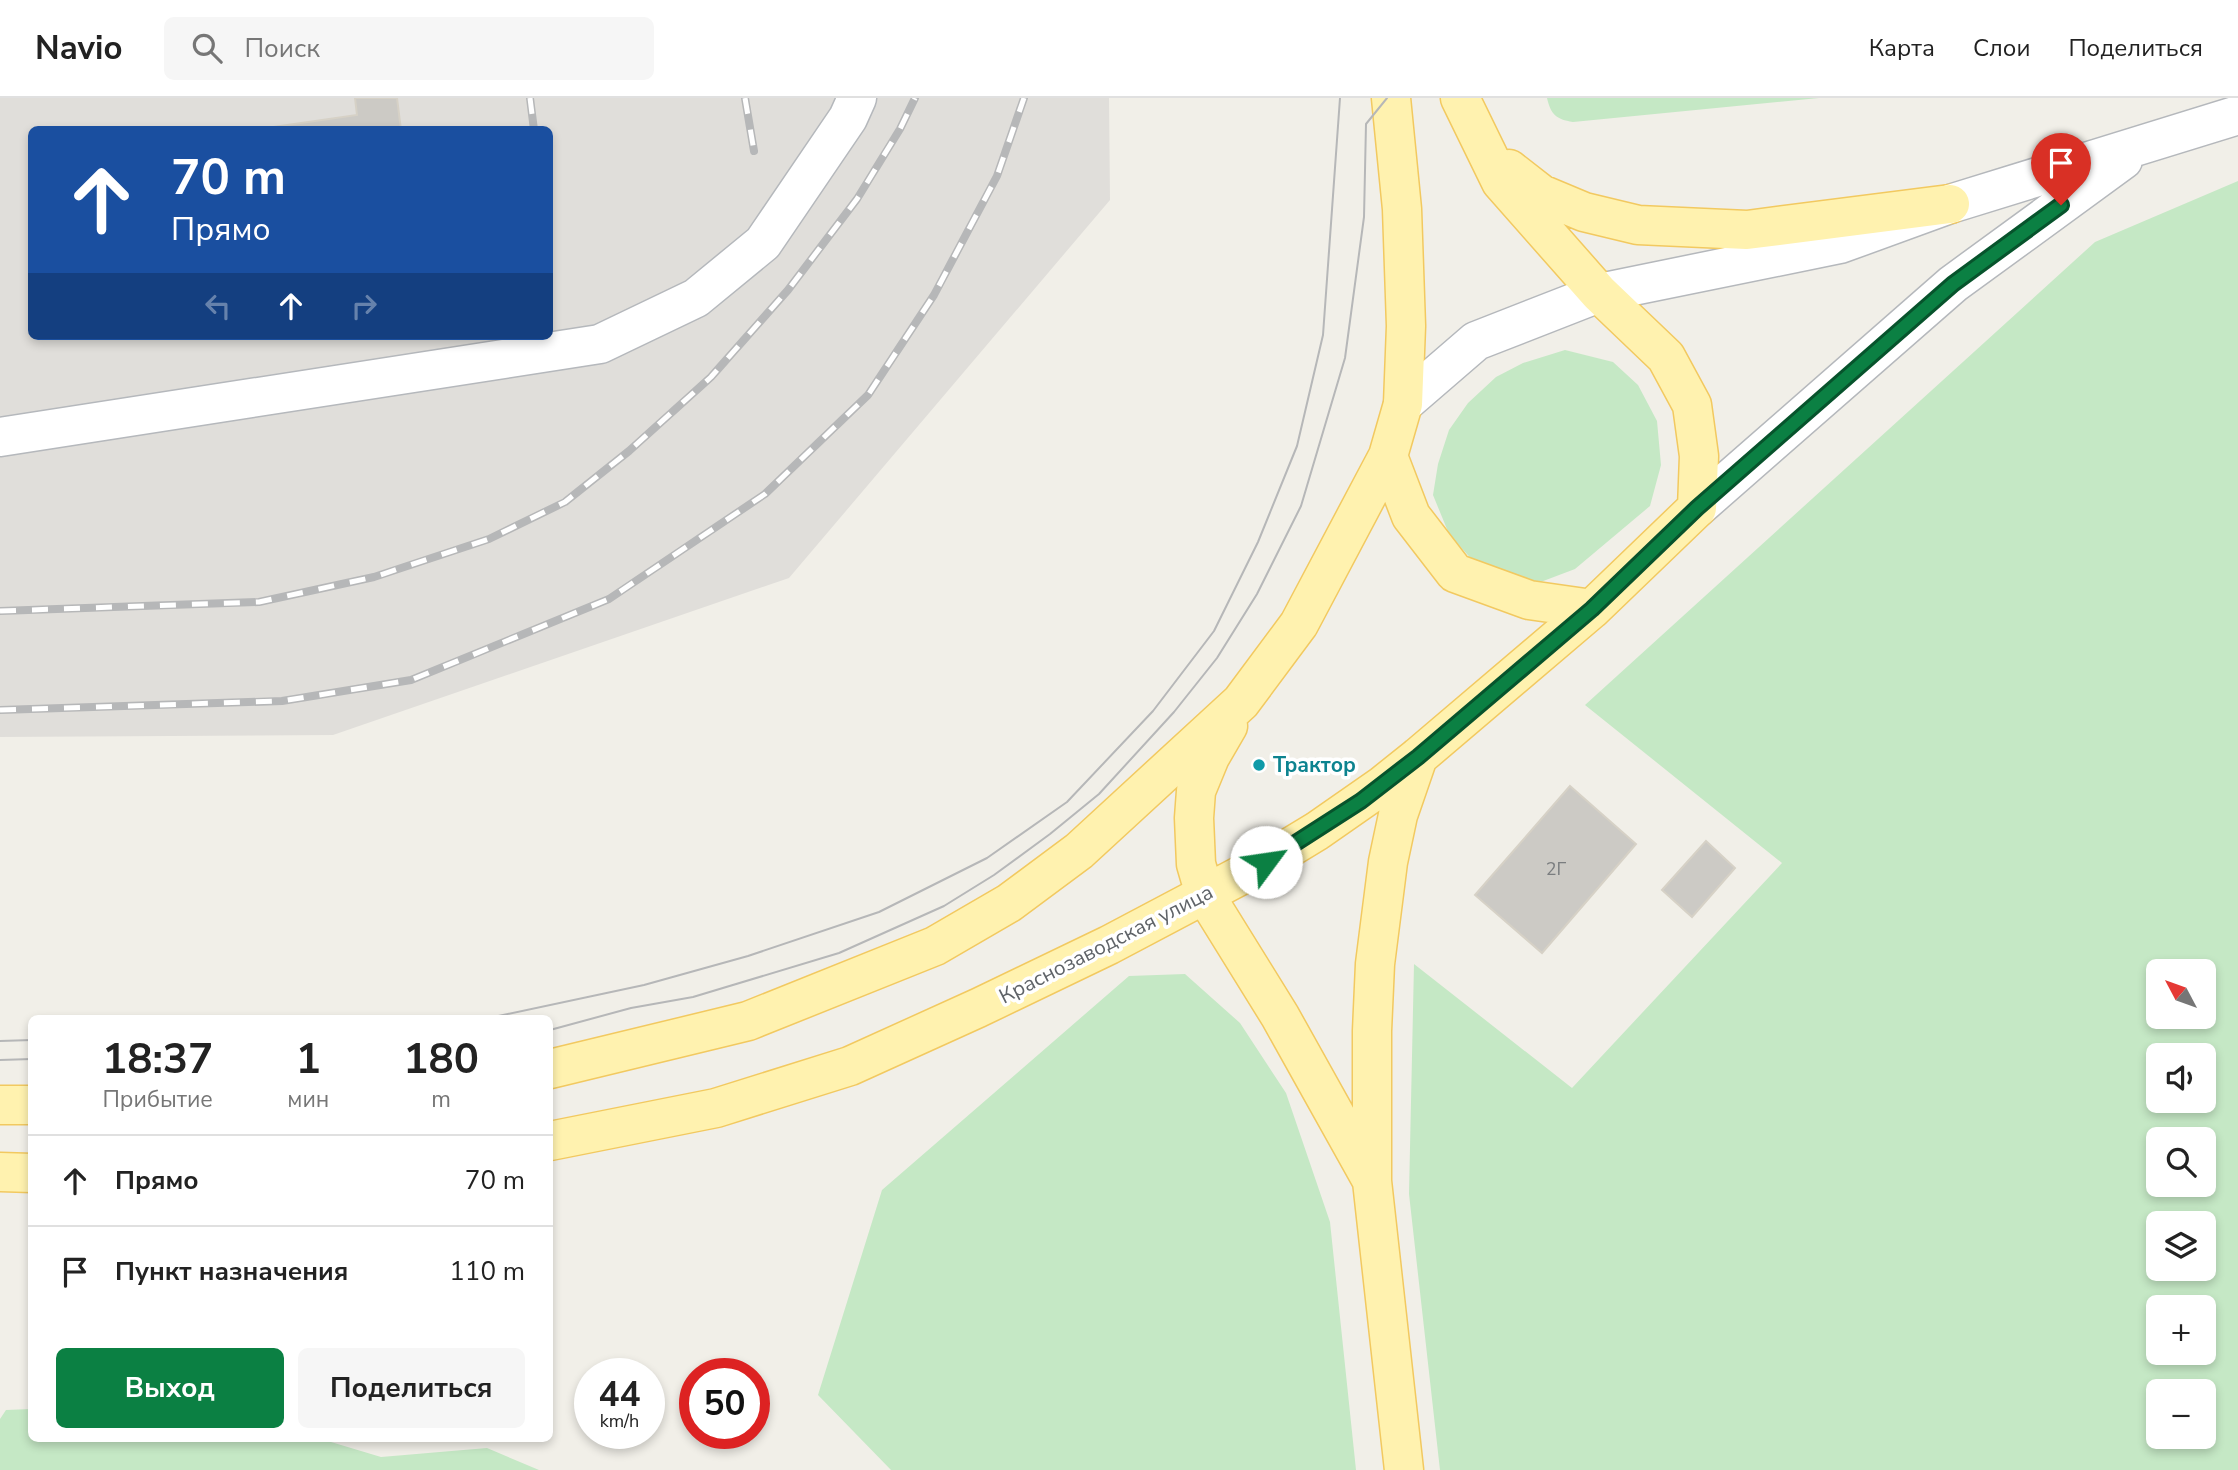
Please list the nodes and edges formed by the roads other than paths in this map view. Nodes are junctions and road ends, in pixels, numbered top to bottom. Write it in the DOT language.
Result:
graph roads {
  1 [pos="857,98"];
  2 [pos="1391,98"];
  3 [pos="1460,98"];
  4 [pos="2238,115"];
  5 [pos="2147,142"];
  6 [pos="1484,149"];
  7 [pos="1950,204"];
  8 [pos="1599,293"];
  9 [pos="1403,404"];
  10 [pos="0,437"];
  11 [pos="1388,456"];
  12 [pos="1697,508"];
  13 [pos="1592,609"];
  14 [pos="1241,702"];
  15 [pos="1418,757"];
  16 [pos="1205,895"];
  17 [pos="553,1068"];
  18 [pos="0,1105"];
  19 [pos="28,1105"];
  20 [pos="553,1140"];
  21 [pos="0,1172"];
  22 [pos="28,1173"];
  23 [pos="1372,1181"];
  24 [pos="1404,1470"];
  1 -- 10 [label="street"];
  2 -- 9 [label="main road"];
  3 -- 6 [label="main road"];
  4 -- 5 [label="street"];
  5 -- 7 [label="street"];
  5 -- 12 [label="street"];
  6 -- 7 [label="main road"];
  6 -- 8 [label="main road"];
  7 -- 8 [label="street"];
  8 -- 9 [label="street"];
  8 -- 12 [label="main road"];
  9 -- 11 [label="main road"];
  11 -- 13 [label="main road"];
  11 -- 14 [label="main road"];
  12 -- 13 [label="main road, Краснозаводская улица"];
  13 -- 15 [label="main road, Краснозаводская улица"];
  14 -- 16 [label="main road"];
  14 -- 17 [label="main road"];
  15 -- 16 [label="main road, Краснозаводская улица"];
  15 -- 23 [label="main road"];
  16 -- 20 [label="main road, Краснозаводская улица"];
  16 -- 23 [label="main road"];
  18 -- 19 [label="main road"];
  21 -- 22 [label="main road"];
  23 -- 24 [label="main road"];
}
